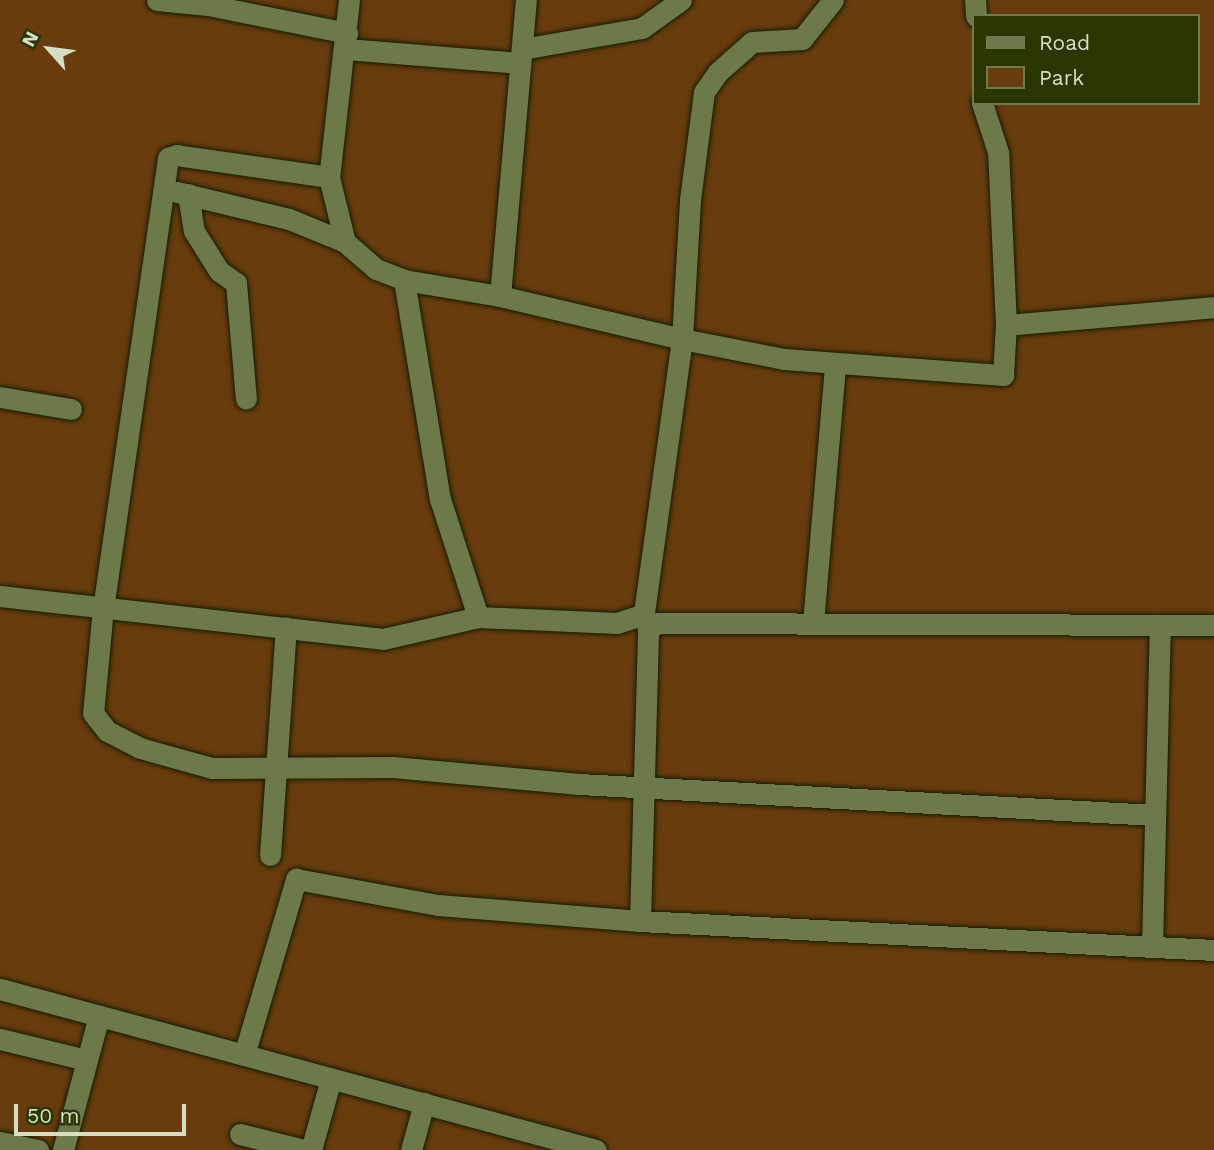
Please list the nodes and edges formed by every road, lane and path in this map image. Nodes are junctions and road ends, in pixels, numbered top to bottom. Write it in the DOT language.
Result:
graph roads {
  1 [pos="157,0"];
  2 [pos="349,0"];
  3 [pos="526,0"];
  4 [pos="681,0"];
  5 [pos="833,0"];
  6 [pos="347,41"];
  7 [pos="521,56"];
  8 [pos="983,105"];
  9 [pos="329,177"];
  10 [pos="164,189"];
  11 [pos="188,194"];
  12 [pos="345,242"];
  13 [pos="404,280"];
  14 [pos="500,296"];
  15 [pos="1214,307"];
  16 [pos="1006,326"];
  17 [pos="682,340"];
  18 [pos="835,364"];
  19 [pos="0,397"];
  20 [pos="246,399"];
  21 [pos="71,409"];
  22 [pos="0,596"];
  23 [pos="103,608"];
  24 [pos="478,617"];
  25 [pos="646,622"];
  26 [pos="813,623"];
  27 [pos="1160,625"];
  28 [pos="1214,625"];
  29 [pos="286,628"];
  30 [pos="275,768"];
  31 [pos="644,786"];
  32 [pos="1155,816"];
  33 [pos="270,855"];
  34 [pos="640,921"];
  35 [pos="1152,947"];
  36 [pos="1214,950"];
  37 [pos="0,989"];
  38 [pos="99,1016"];
  39 [pos="0,1039"];
  40 [pos="244,1055"];
  41 [pos="87,1060"];
  42 [pos="331,1079"];
  43 [pos="424,1104"];
  44 [pos="240,1134"];
  45 [pos="0,1142"];
  46 [pos="38,1150"];
  47 [pos="63,1150"];
  48 [pos="304,1150"];
  49 [pos="311,1150"];
  50 [pos="411,1150"];
  51 [pos="596,1150"];
  1 -- 6 [label="street"];
  2 -- 6 [label="street"];
  3 -- 7 [label="street"];
  4 -- 7 [label="street"];
  5 -- 17 [label="street"];
  6 -- 7 [label="street"];
  6 -- 9 [label="street"];
  7 -- 14 [label="street"];
  8 -- 16 [label="street"];
  9 -- 10 [label="street"];
  9 -- 12 [label="street"];
  10 -- 11 [label="street"];
  10 -- 23 [label="street"];
  11 -- 12 [label="street"];
  11 -- 20 [label="street"];
  12 -- 13 [label="street"];
  13 -- 14 [label="street"];
  13 -- 24 [label="street"];
  14 -- 17 [label="street"];
  15 -- 16 [label="street"];
  16 -- 18 [label="street"];
  17 -- 18 [label="street"];
  17 -- 25 [label="street"];
  18 -- 26 [label="street"];
  19 -- 21 [label="street"];
  22 -- 23 [label="street"];
  23 -- 29 [label="street"];
  23 -- 30 [label="street"];
  24 -- 25 [label="street"];
  24 -- 29 [label="street"];
  25 -- 26 [label="street"];
  25 -- 31 [label="street"];
  26 -- 27 [label="street"];
  27 -- 28 [label="street"];
  27 -- 32 [label="street"];
  29 -- 30 [label="street"];
  30 -- 31 [label="street"];
  30 -- 33 [label="street"];
  31 -- 32 [label="street"];
  31 -- 34 [label="street"];
  32 -- 35 [label="street"];
  34 -- 35 [label="street"];
  34 -- 40 [label="street"];
  35 -- 36 [label="street"];
  37 -- 38 [label="street"];
  38 -- 40 [label="street"];
  38 -- 41 [label="street"];
  39 -- 41 [label="street"];
  40 -- 42 [label="street"];
  41 -- 47 [label="street"];
  42 -- 43 [label="street"];
  42 -- 49 [label="street"];
  43 -- 50 [label="street"];
  43 -- 51 [label="street"];
  44 -- 48 [label="street"];
  45 -- 46 [label="street"];
}
